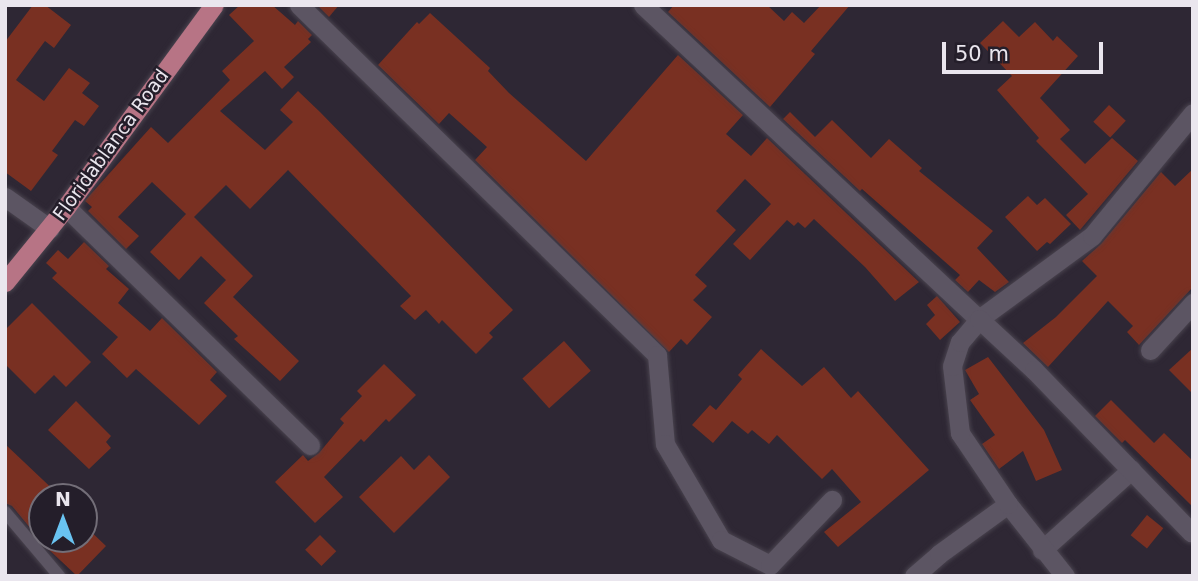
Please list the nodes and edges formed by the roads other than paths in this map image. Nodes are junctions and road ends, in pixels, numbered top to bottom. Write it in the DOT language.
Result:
graph roads {
  1 [pos="214,5"];
  2 [pos="299,5"];
  3 [pos="643,5"];
  4 [pos="1191,119"];
  5 [pos="5,197"];
  6 [pos="66,207"];
  7 [pos="50,229"];
  8 [pos="5,282"];
  9 [pos="1193,303"];
  10 [pos="979,319"];
  11 [pos="1150,350"];
  12 [pos="310,445"];
  13 [pos="1131,471"];
  14 [pos="832,500"];
  15 [pos="1007,505"];
  16 [pos="5,512"];
  17 [pos="1191,532"];
  18 [pos="1042,550"];
  19 [pos="59,576"];
  20 [pos="914,576"];
  21 [pos="1065,576"];
  1 -- 6 [label="main road, Floridablanca Road"];
  2 -- 14 [label="street"];
  3 -- 10 [label="street"];
  4 -- 10 [label="street"];
  5 -- 7 [label="street"];
  6 -- 7 [label="main road, Floridablanca Road"];
  6 -- 12 [label="street"];
  7 -- 8 [label="main road, Floridablanca Road"];
  9 -- 11 [label="street"];
  10 -- 13 [label="street"];
  10 -- 15 [label="street"];
  13 -- 17 [label="street"];
  13 -- 18 [label="street"];
  15 -- 18 [label="street"];
  15 -- 20 [label="street"];
  16 -- 19 [label="lane"];
  18 -- 21 [label="street"];
}
